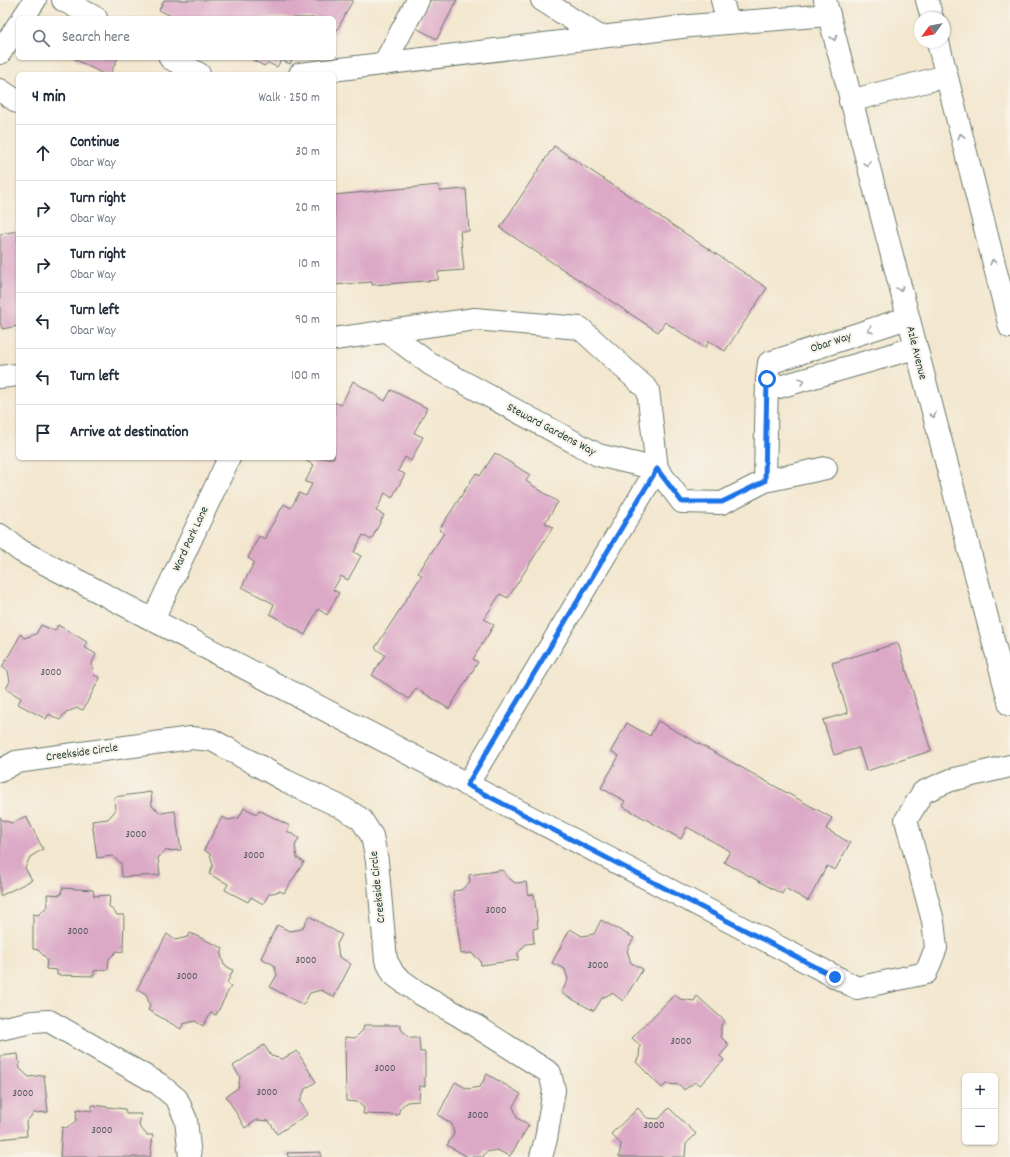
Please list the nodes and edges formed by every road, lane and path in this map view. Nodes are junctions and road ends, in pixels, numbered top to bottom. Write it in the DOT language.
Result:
graph roads {
  1 [pos="35,0"];
  2 [pos="63,0"];
  3 [pos="418,0"];
  4 [pos="542,0"];
  5 [pos="722,0"];
  6 [pos="927,0"];
  7 [pos="827,8"];
  8 [pos="930,12"];
  9 [pos="24,16"];
  10 [pos="92,16"];
  11 [pos="728,23"];
  12 [pos="16,28"];
  13 [pos="600,37"];
  14 [pos="939,48"];
  15 [pos="0,52"];
  16 [pos="174,60"];
  17 [pos="384,64"];
  18 [pos="195,72"];
  19 [pos="317,72"];
  20 [pos="946,76"];
  21 [pos="0,90"];
  22 [pos="16,101"];
  23 [pos="850,101"];
  24 [pos="1004,281"];
  25 [pos="907,318"];
  26 [pos="1010,327"];
  27 [pos="386,332"];
  28 [pos="336,339"];
  29 [pos="915,348"];
  30 [pos="16,375"];
  31 [pos="0,377"];
  32 [pos="767,379"];
  33 [pos="228,460"];
  34 [pos="826,468"];
  35 [pos="657,469"];
  36 [pos="765,481"];
  37 [pos="0,535"];
  38 [pos="153,620"];
  39 [pos="1010,705"];
  40 [pos="1010,766"];
  41 [pos="0,771"];
  42 [pos="467,785"];
  43 [pos="0,1029"];
  44 [pos="190,1157"];
  45 [pos="541,1157"];
  1 -- 9 [label="main road"];
  2 -- 10 [label="main road"];
  3 -- 17 [label="main road"];
  4 -- 13 [label="main road"];
  5 -- 11 [label="main road"];
  6 -- 8 [label="main road"];
  7 -- 11 [label="main road"];
  7 -- 23 [label="main road, Azle Avenue, one-way"];
  11 -- 13 [label="main road"];
  12 -- 15 [label="main road"];
  13 -- 17 [label="main road"];
  14 -- 20 [label="main road"];
  16 -- 18 [label="main road"];
  17 -- 19 [label="main road"];
  20 -- 23 [label="main road"];
  24 -- 20 [label="main road, one-way"];
  21 -- 22 [label="main road"];
  23 -- 25 [label="main road, Azle Avenue, one-way"];
  24 -- 26 [label="main road"];
  25 -- 29 [label="main road, Azle Avenue"];
  25 -- 32 [label="main road, Obar Way, one-way"];
  27 -- 28 [label="main road"];
  27 -- 35 [label="main road, Steward Gardens Way"];
  27 -- 35 [label="main road"];
  32 -- 29 [label="main road, one-way"];
  29 -- 39 [label="main road, Azle Avenue, one-way"];
  30 -- 31 [label="main road"];
  32 -- 36 [label="main road, Obar Way"];
  33 -- 38 [label="main road, Ward Park Lane"];
  34 -- 36 [label="main road"];
  35 -- 36 [label="main road"];
  35 -- 42 [label="main road"];
  37 -- 38 [label="main road"];
  38 -- 42 [label="main road"];
  40 -- 42 [label="main road"];
  41 -- 45 [label="main road, Creekside Circle"];
  43 -- 44 [label="main road"];
}
